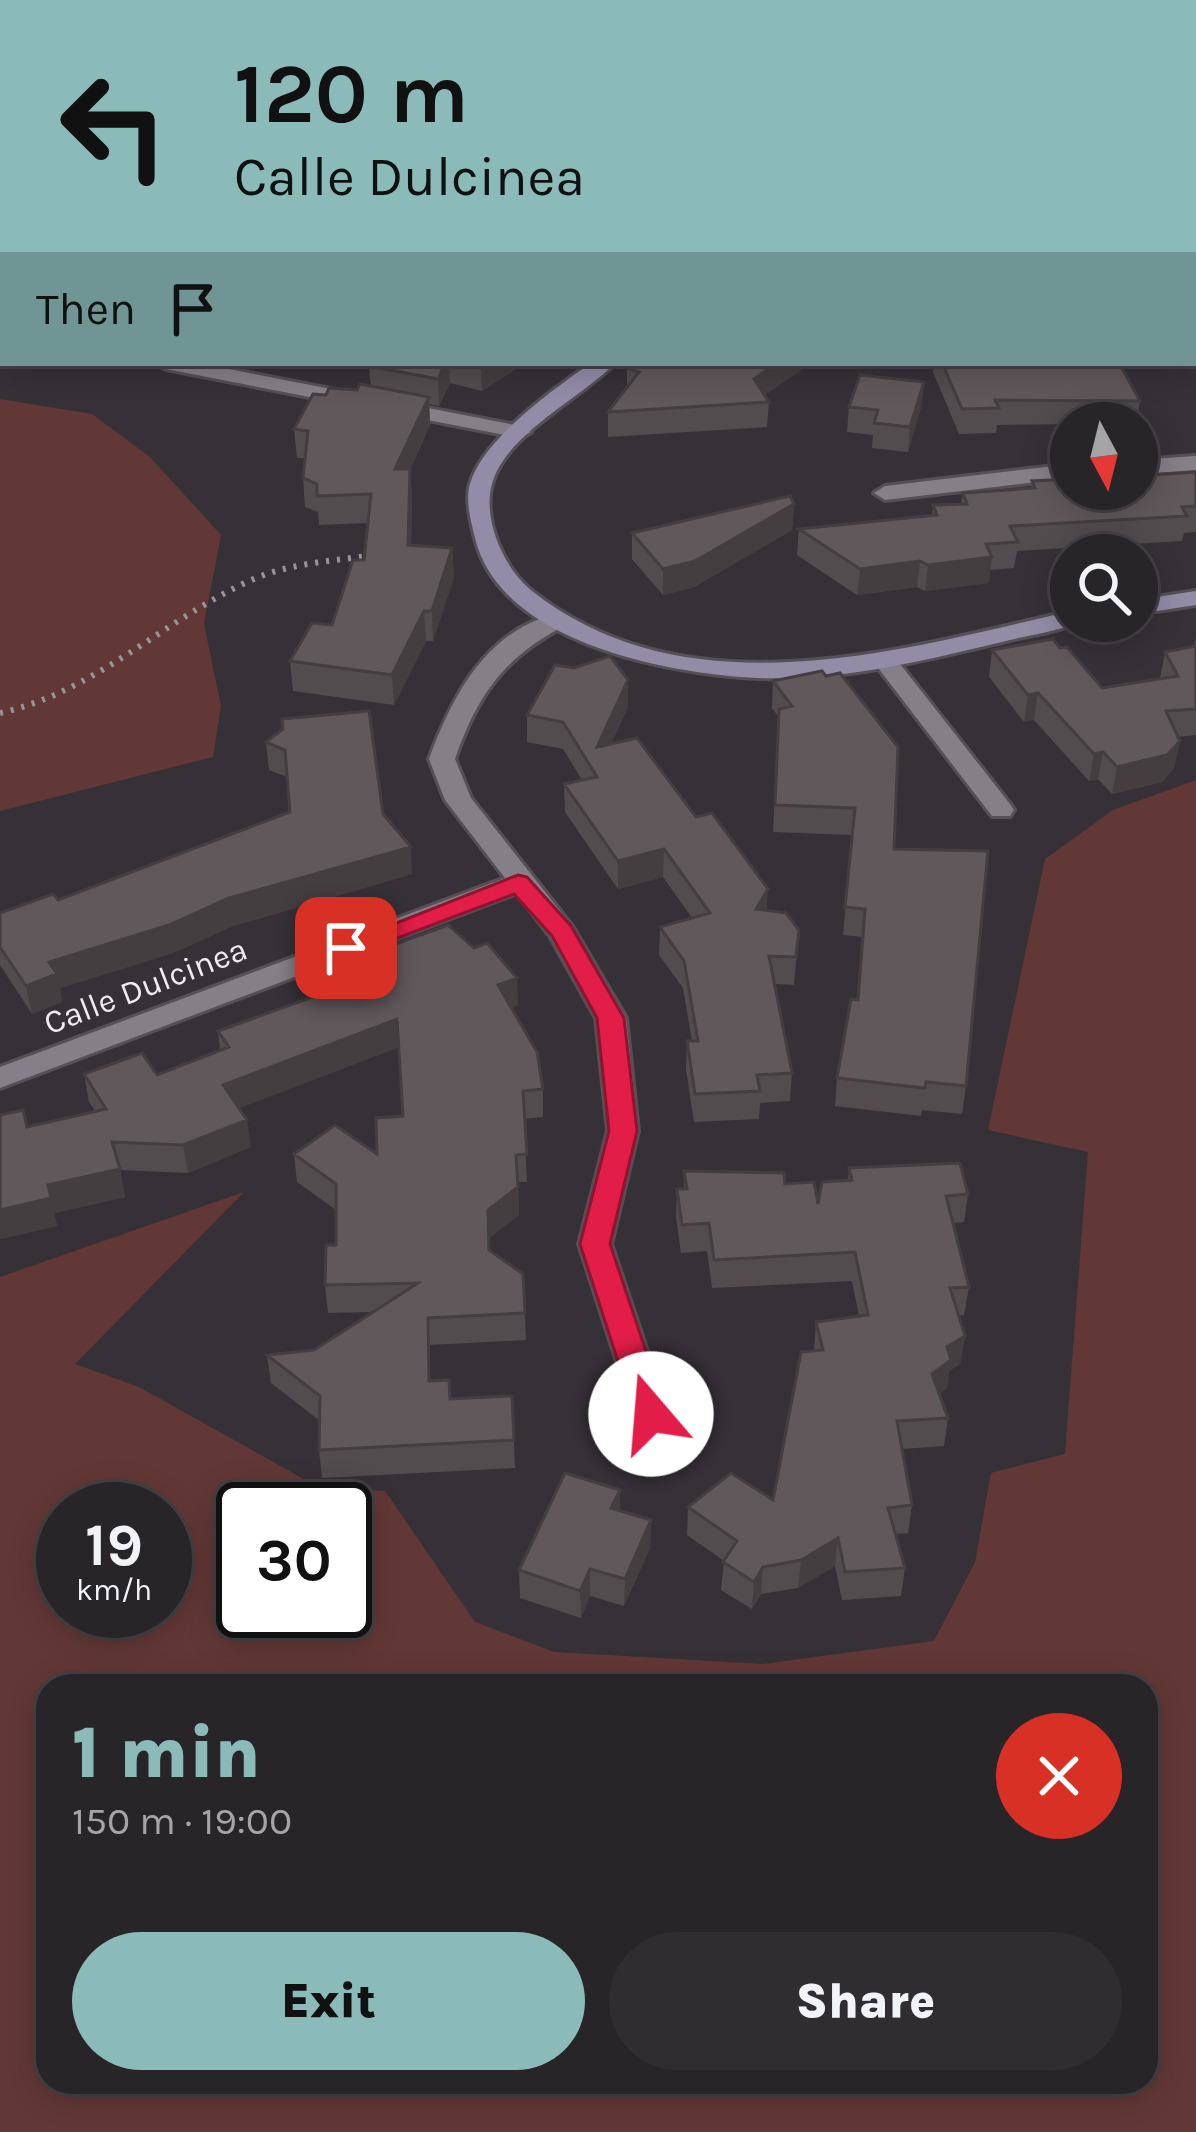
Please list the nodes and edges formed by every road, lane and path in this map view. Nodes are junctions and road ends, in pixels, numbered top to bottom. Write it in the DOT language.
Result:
graph roads {
  1 [pos="184,366"];
  2 [pos="286,366"];
  3 [pos="600,366"];
  4 [pos="529,424"];
  5 [pos="1196,463"];
  6 [pos="1158,466"];
  7 [pos="1050,473"];
  8 [pos="885,493"];
  9 [pos="385,554"];
  10 [pos="1196,598"];
  11 [pos="1158,604"];
  12 [pos="556,620"];
  13 [pos="1050,623"];
  14 [pos="884,659"];
  15 [pos="0,713"];
  16 [pos="1001,810"];
  17 [pos="518,883"];
  18 [pos="0,1078"];
  19 [pos="651,1414"];
  1 -- 4 [label="street"];
  2 -- 4 [label="street"];
  3 -- 4 [label="street"];
  4 -- 12 [label="street"];
  5 -- 6 [label="street"];
  7 -- 8 [label="street"];
  9 -- 15 [label="path"];
  10 -- 11 [label="street"];
  12 -- 14 [label="street"];
  12 -- 17 [label="street"];
  13 -- 14 [label="street"];
  14 -- 16 [label="street"];
  17 -- 18 [label="street, Calle Dulcinea"];
  17 -- 19 [label="street"];
}
